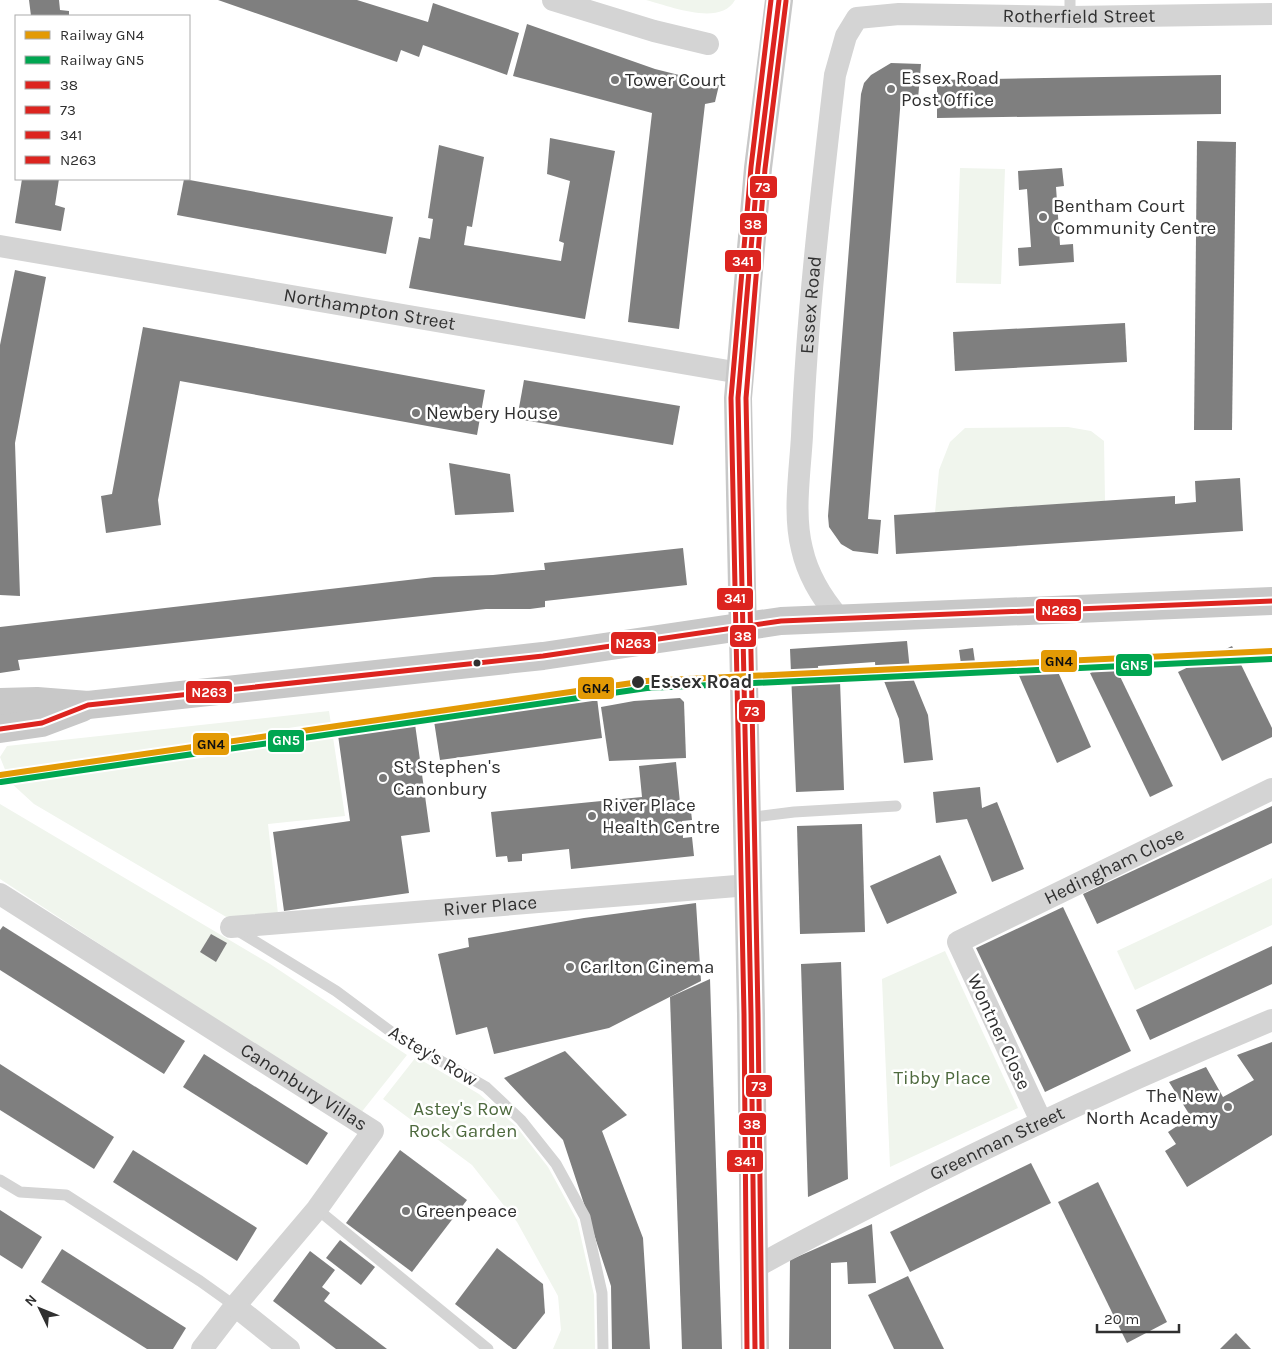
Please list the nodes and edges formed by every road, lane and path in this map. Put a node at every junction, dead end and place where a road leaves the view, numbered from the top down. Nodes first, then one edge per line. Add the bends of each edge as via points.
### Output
1 (553, 0) edge
2 (779, 0) edge
3 (1070, 9) edge
4 (1272, 14) edge
5 (856, 18) joint
6 (708, 44) dead end
7 (0, 246) edge
8 (740, 373) junction
9 (1272, 601) edge
10 (839, 618) junction
11 (742, 627) junction
12 (0, 702) edge
13 (88, 705) junction
14 (0, 730) edge
15 (1272, 789) edge
16 (896, 806) dead end
17 (746, 818) junction
18 (749, 885) junction
19 (0, 894) edge
20 (231, 927) joint
21 (958, 942) joint
22 (1272, 1020) edge
23 (1040, 1121) junction
24 (0, 1180) edge
25 (318, 1209) junction
26 (756, 1267) junction
27 (235, 1306) junction
28 (202, 1349) edge
29 (289, 1349) edge
30 (488, 1349) edge
31 (603, 1349) edge
32 (755, 1349) edge

1 - 6 street
2 - 8 main road via 758,168
3 - 4 street, Rotherfield Street
3 - 5 street, Rotherfield Street
5 - 10 street, Essex Road via 846,36 835,75 805,348 799,517 801,547 808,571 822,599
7 - 8 street, Northampton Street
8 - 11 main road
9 - 10 main road
10 - 11 main road
11 - 13 main road via 543,656
11 - 17 main road
12 - 13 main road
13 - 14 main road via 42,723
15 - 21 street, Hedingham Close
16 - 17 lane
17 - 18 main road
18 - 20 street, River Place
18 - 26 main road
19 - 25 street, Canonbury Villas via 373,1131
20 - 31 lane, Astey's Row via 336,991 394,1034 486,1088 521,1120 556,1164 585,1217 602,1293
21 - 23 street, Wontner Close
22 - 23 street, Greenman Street
23 - 26 street, Greenman Street
24 - 27 lane via 20,1192 66,1194
25 - 27 street, Canonbury Villas
25 - 30 lane
26 - 32 main road
27 - 28 street, Canonbury Villas
27 - 29 street

